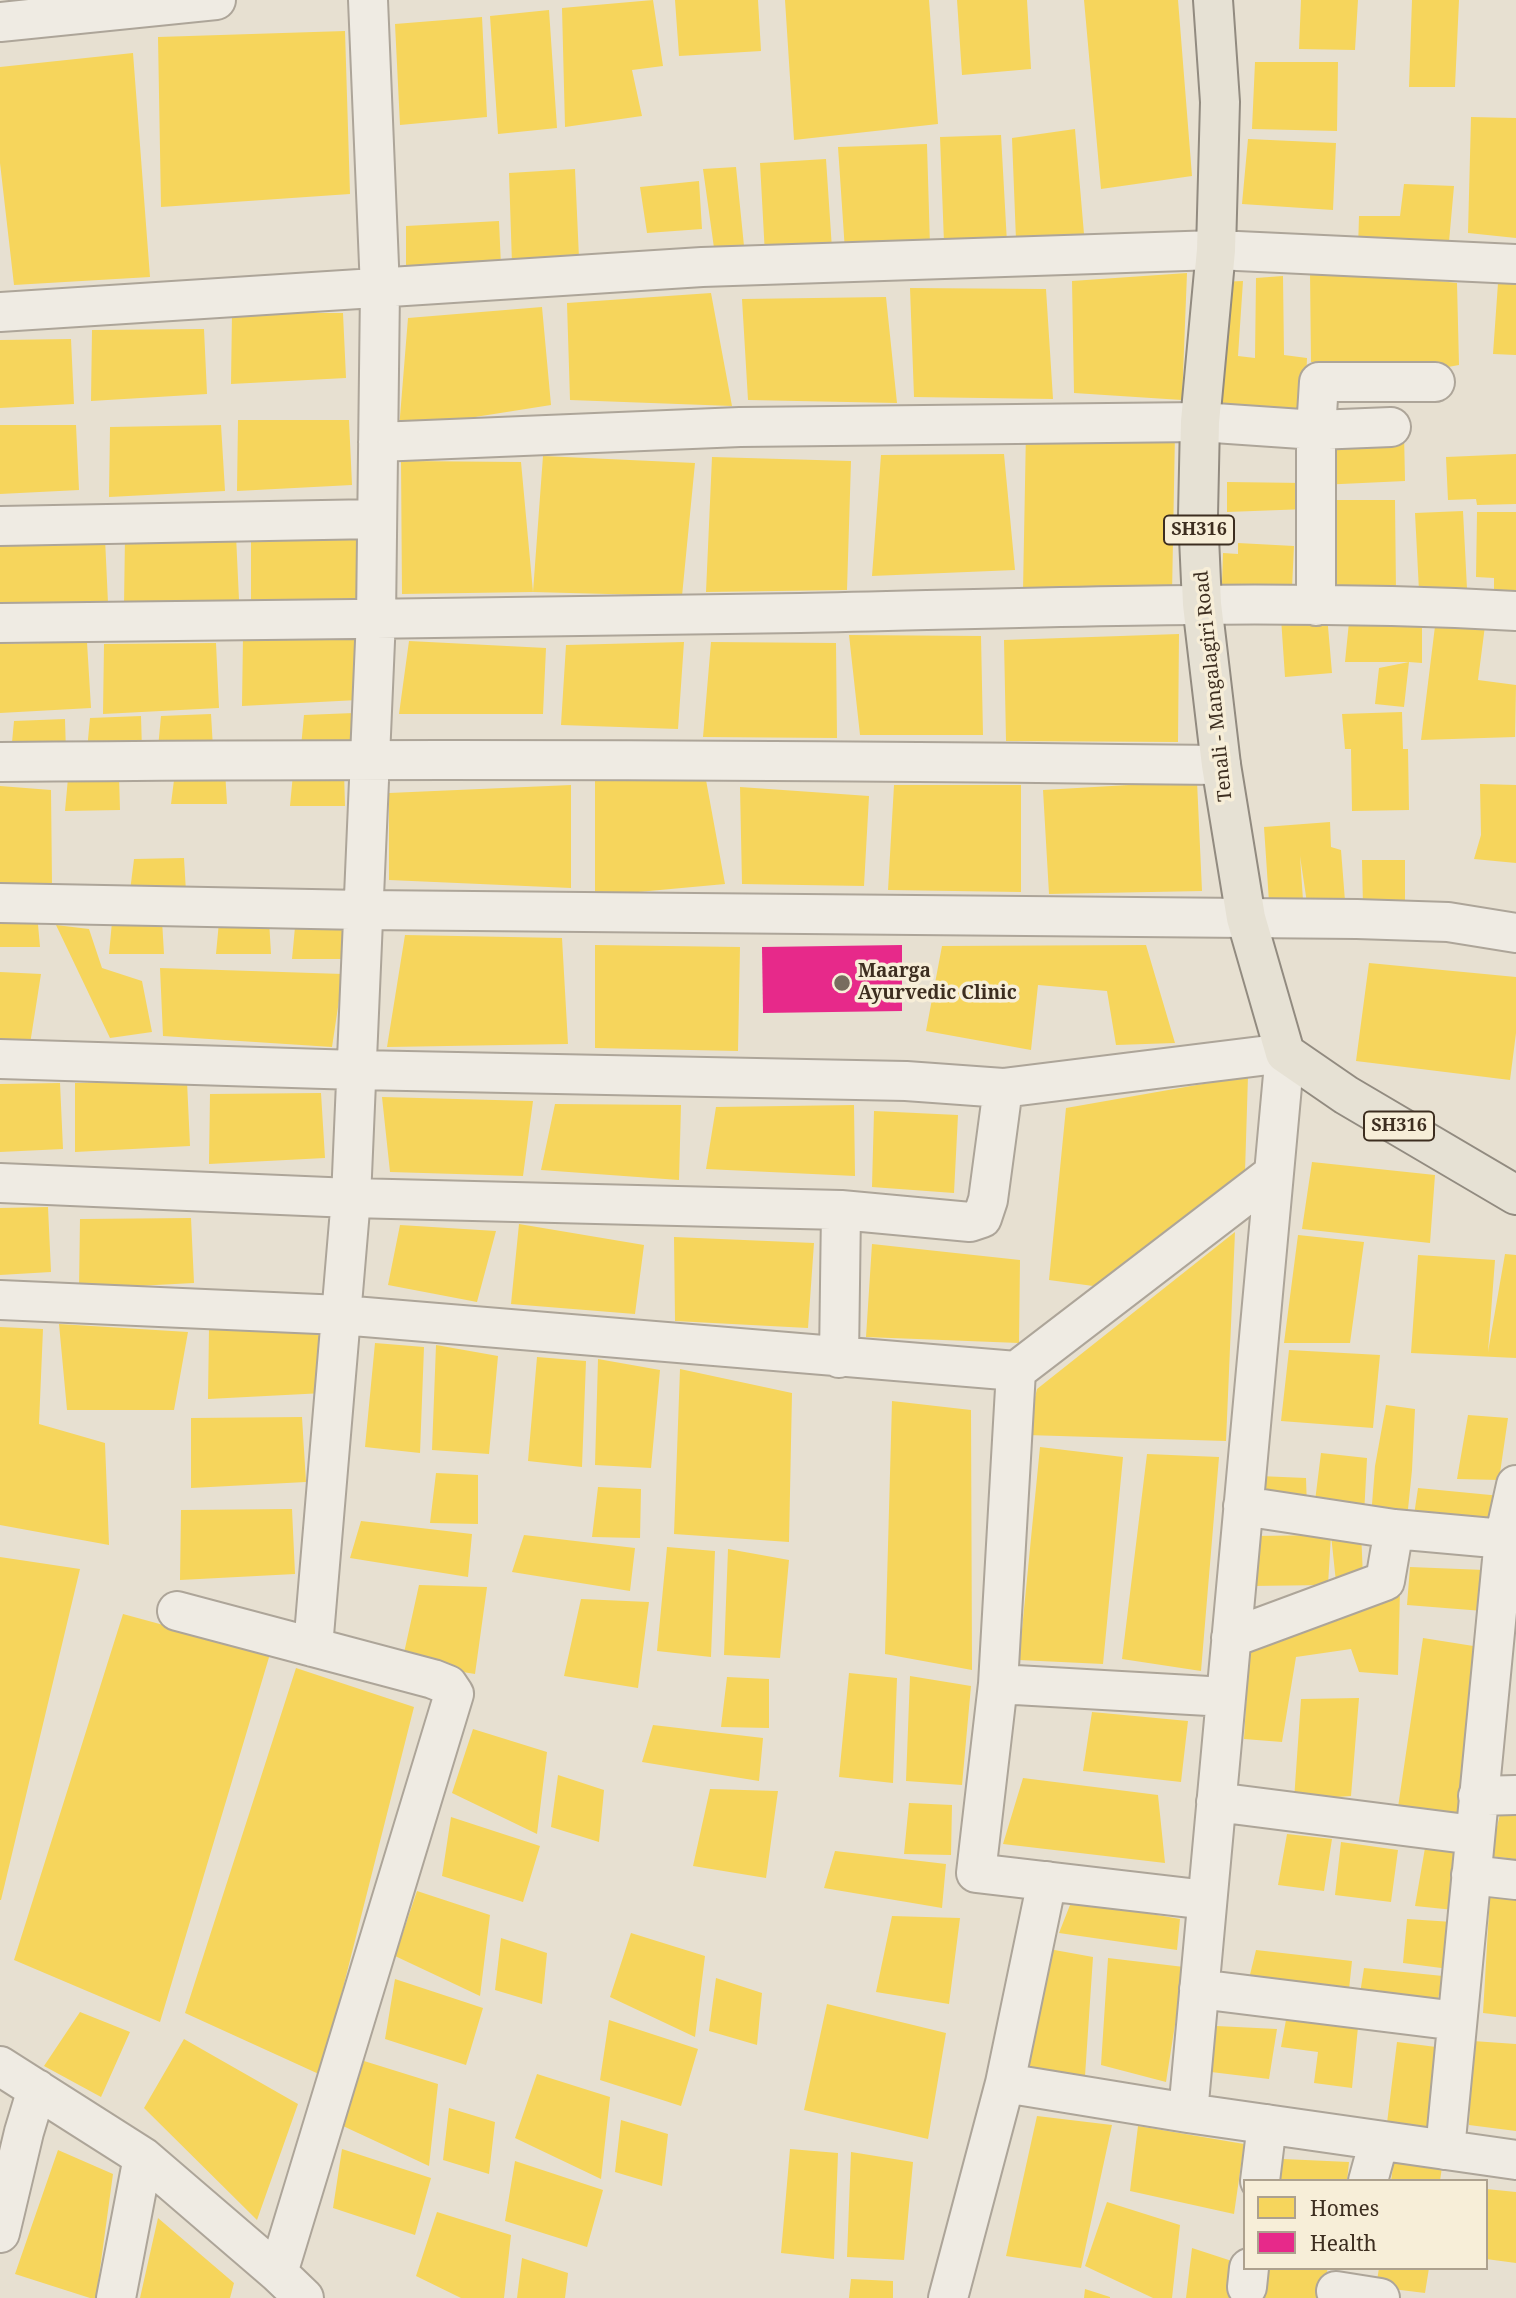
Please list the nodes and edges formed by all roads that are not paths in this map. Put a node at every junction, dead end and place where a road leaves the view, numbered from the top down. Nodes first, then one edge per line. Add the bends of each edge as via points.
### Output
1 (216, 0) edge
2 (368, 0) edge
3 (1213, 0) edge
4 (0, 22) edge
5 (1216, 250) junction
6 (1516, 264) edge
7 (380, 289) junction
8 (0, 312) edge
9 (1435, 382) dead end
10 (1200, 422) junction
11 (1391, 427) dead end
12 (1316, 430) junction
13 (378, 442) junction
14 (376, 519) junction
15 (0, 526) edge
16 (1202, 604) junction
17 (1316, 606) junction
18 (1516, 611) edge
19 (376, 618) junction
20 (0, 623) edge
21 (369, 759) junction
22 (0, 762) edge
23 (1221, 765) junction
24 (0, 903) edge
25 (363, 910) junction
26 (1246, 918) junction
27 (1516, 933) edge
28 (1285, 1053) junction
29 (0, 1059) edge
30 (357, 1070) junction
31 (1003, 1088) junction
32 (1273, 1174) junction
33 (0, 1183) edge
34 (1516, 1195) edge
35 (351, 1198) junction
36 (841, 1210) junction
37 (0, 1300) edge
38 (341, 1315) junction
39 (839, 1357) junction
40 (1016, 1371) junction
41 (1516, 1485) edge
42 (1243, 1506) junction
43 (1394, 1529) junction
44 (1510, 1539) edge
45 (177, 1611) dead end
46 (1231, 1638) junction
47 (313, 1647) junction
48 (998, 1684) junction
49 (1226, 1697) junction
50 (1516, 1795) edge
51 (1478, 1796) junction
52 (1216, 1802) junction
53 (1474, 1835) junction
54 (1471, 1875) junction
55 (1516, 1880) edge
56 (1047, 1881) junction
57 (1207, 1900) junction
58 (1199, 1989) junction
59 (1457, 2021) junction
60 (0, 2066) edge
61 (1006, 2083) junction
62 (37, 2090) junction
63 (1188, 2113) junction
64 (1267, 2124) junction
65 (1379, 2141) junction
66 (1445, 2150) junction
67 (143, 2157) junction
68 (1516, 2160) edge
69 (1260, 2179) edge
70 (1369, 2179) edge
71 (0, 2234) edge
72 (291, 2285) edge
73 (1338, 2286) edge
74 (117, 2298) edge
75 (948, 2298) edge
76 (1380, 2298) edge

1 - 4 street
2 - 7 street
3 - 5 main road, Tenali - Mangalagiri Road / SH316 via 1220,102
5 - 6 street
5 - 7 street via 702,267
5 - 10 main road, Tenali - Mangalagiri Road / SH316
7 - 8 street
7 - 13 street
9 - 12 street via 1319,382
10 - 12 street
10 - 13 street via 740,427
10 - 16 main road, Tenali - Mangalagiri Road / SH316
11 - 12 street
12 - 17 street
13 - 14 street
14 - 15 street
14 - 19 street
16 - 17 street
16 - 19 street
16 - 23 main road, Tenali - Mangalagiri Road / SH316
17 - 18 street
19 - 20 street
19 - 21 street
21 - 22 street
21 - 23 street
21 - 25 street
23 - 26 main road, Tenali - Mangalagiri Road / SH316
24 - 25 street
25 - 26 street
25 - 30 street
26 - 27 street via 1448,922
26 - 28 main road, Tenali - Mangalagiri Road / SH316
28 - 31 street
28 - 32 street
28 - 34 main road, SH316 via 1346,1095
29 - 30 street
30 - 31 street
30 - 35 street
31 - 36 street via 982,1218 970,1222
32 - 40 street
32 - 42 street
33 - 35 street
35 - 36 street
35 - 38 street
36 - 39 street
37 - 38 street
38 - 39 street
38 - 47 street
39 - 40 street
40 - 48 street
41 - 44 street
42 - 43 street
42 - 46 street
43 - 44 street
43 - 46 street via 1385,1581
44 - 51 street
45 - 47 street
46 - 49 street
47 - 72 street via 433,1679 448,1685 454,1694
48 - 49 street
48 - 56 street via 976,1873
49 - 52 street
50 - 51 street
51 - 53 street
52 - 53 street
52 - 57 street
53 - 54 street
54 - 55 street
54 - 59 street
56 - 57 street
56 - 61 street
57 - 58 street
58 - 59 street
58 - 63 street
59 - 66 street
60 - 62 street
61 - 63 street
61 - 75 street
62 - 67 street
62 - 71 street
63 - 64 street
64 - 65 street
64 - 69 street
65 - 66 street
65 - 70 street
66 - 68 street
67 - 72 street
67 - 74 street
73 - 76 street

